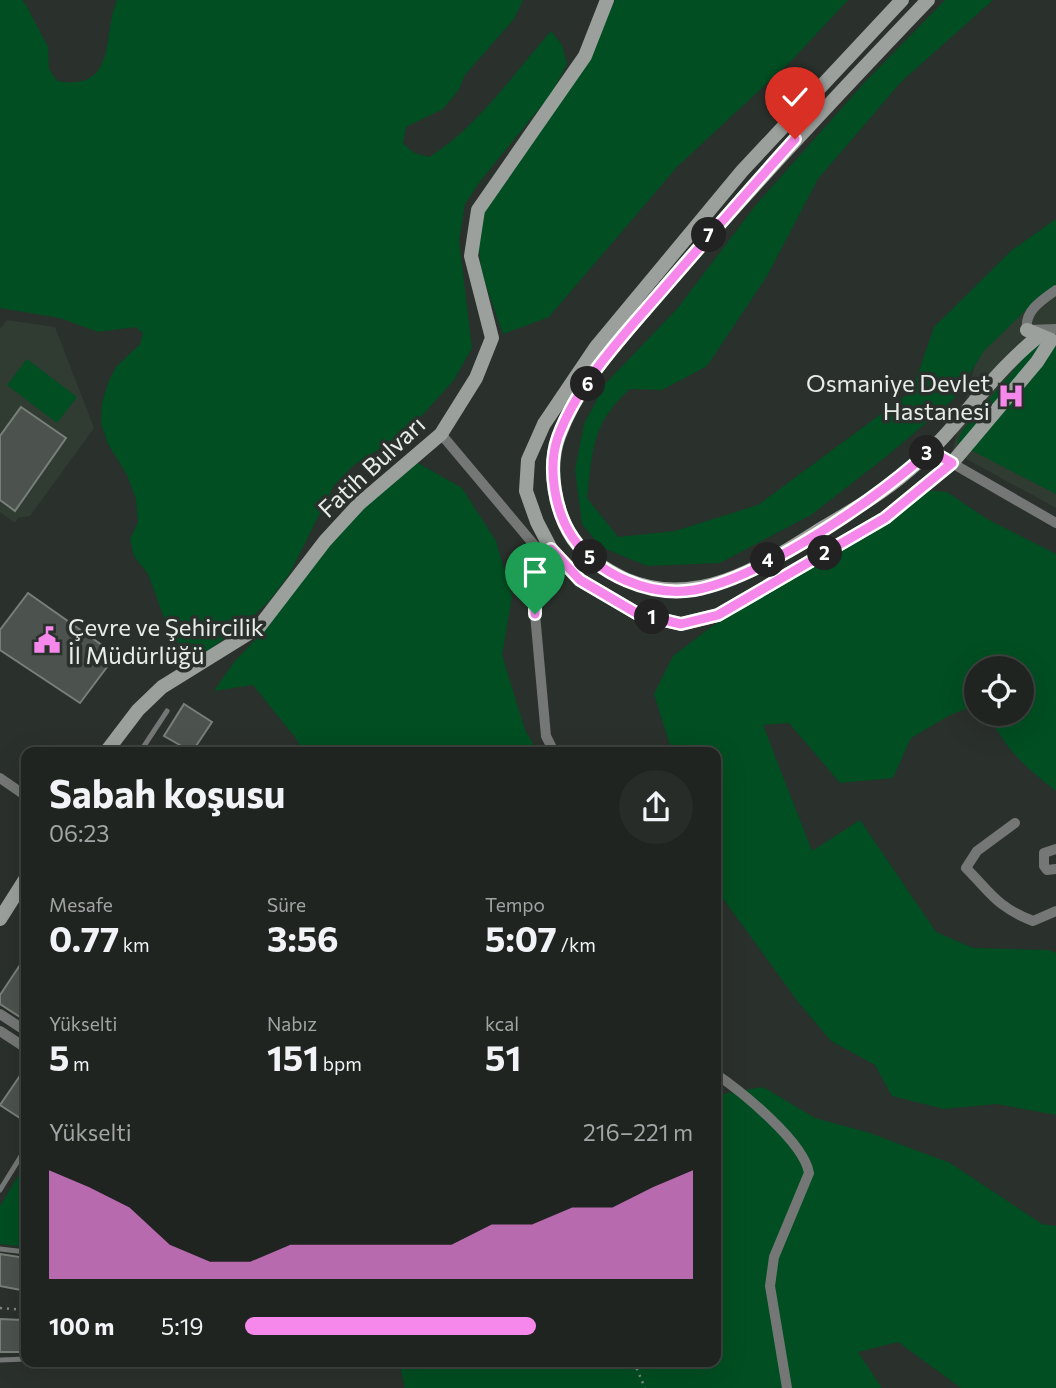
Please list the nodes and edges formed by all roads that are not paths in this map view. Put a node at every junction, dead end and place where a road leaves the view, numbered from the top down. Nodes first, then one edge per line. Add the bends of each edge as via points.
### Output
1 (607, 0) edge
2 (902, 0) edge
3 (928, 0) edge
4 (1056, 290) edge
5 (1027, 330) junction
6 (1056, 330) edge
7 (441, 434) junction
8 (933, 447) junction
9 (952, 463) junction
10 (1056, 523) edge
11 (548, 554) junction
12 (167, 711) dead end
13 (110, 747) edge
14 (142, 747) edge
15 (552, 747) edge
16 (0, 778) edge
17 (21, 793) edge
18 (1015, 823) dead end
19 (1056, 849) edge
20 (1056, 869) edge
21 (21, 886) edge
22 (1056, 911) edge
23 (0, 919) edge
24 (0, 1014) edge
25 (21, 1028) edge
26 (0, 1031) edge
27 (21, 1045) edge
28 (721, 1078) edge
29 (21, 1156) edge
30 (0, 1189) edge
31 (0, 1249) edge
32 (21, 1251) edge
33 (21, 1359) edge
34 (0, 1360) edge
35 (788, 1388) edge

1 - 7 street, Fatih Bulvarı via 585,56 478,210 471,256 492,338 476,378
2 - 11 street via 741,171 596,347 544,424 528,460 526,491
3 - 8 street via 753,185 606,357 557,439 555,495 562,522 581,550 607,571 644,587 692,590 731,581 792,548 909,471
4 - 5 street via 1035,306 1026,321
5 - 6 street
5 - 8 street via 1040,336 990,382
5 - 9 street via 1051,341
7 - 11 street
7 - 13 street, Fatih Bulvarı via 359,504 259,626 162,687
8 - 9 street via 931,451
9 - 10 street
9 - 11 street via 885,518 718,615 681,624 638,614 580,580
11 - 15 street via 535,580 535,614 546,736
12 - 14 lane
16 - 17 street
18 - 22 street via 977,850 966,868 987,894 1017,915 1033,921
19 - 20 street via 1044,853 1044,866
21 - 23 street
24 - 25 street
26 - 27 street
28 - 35 street via 807,1160 809,1173 774,1257 770,1286
29 - 30 lane
31 - 32 lane
33 - 34 lane

